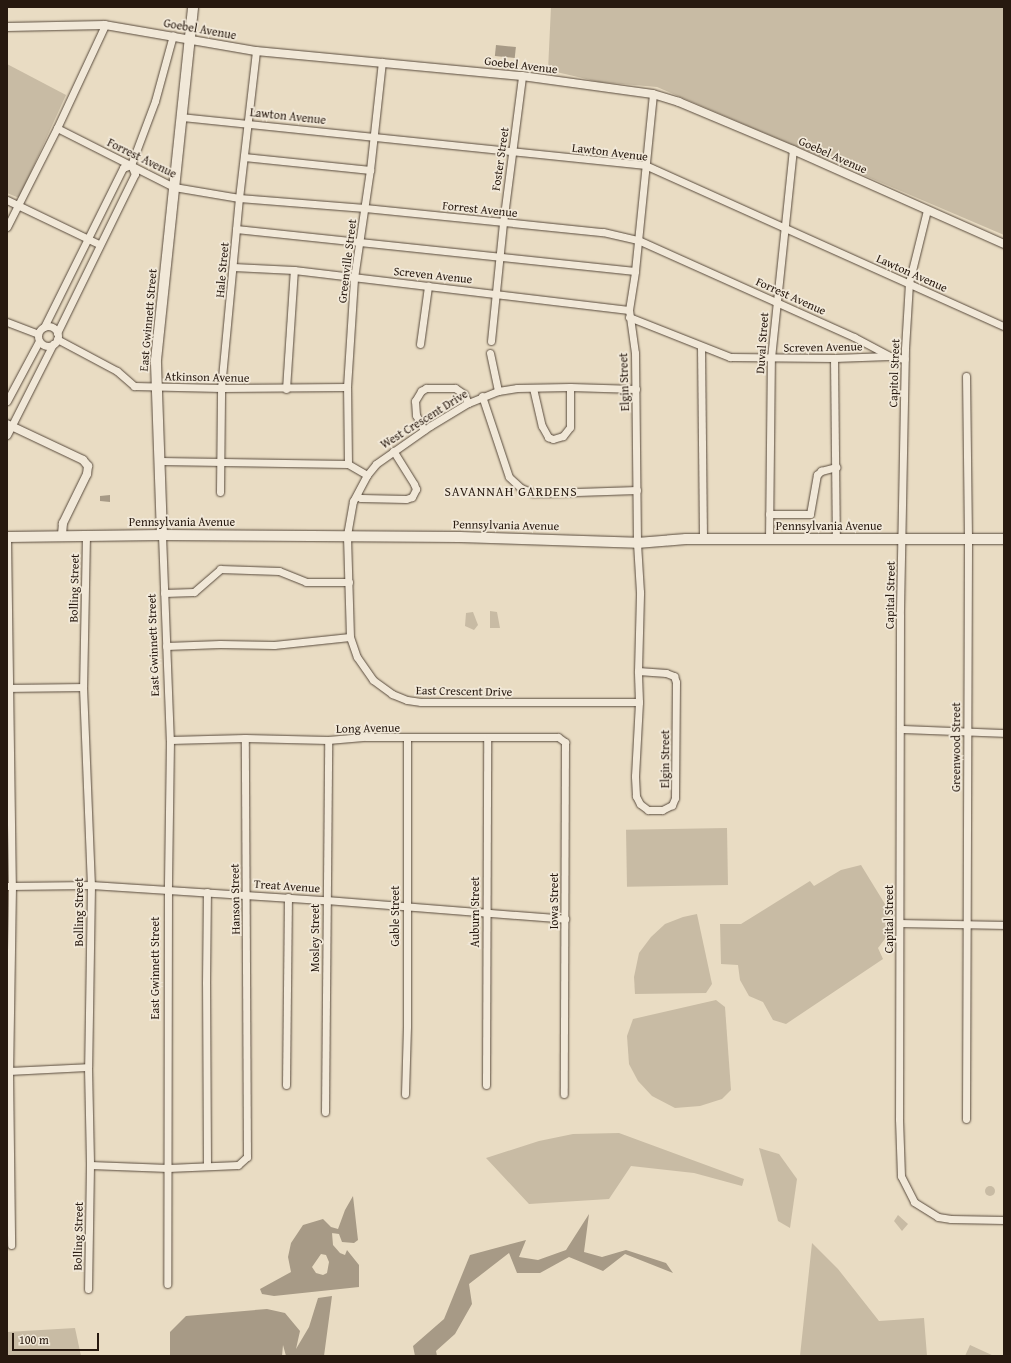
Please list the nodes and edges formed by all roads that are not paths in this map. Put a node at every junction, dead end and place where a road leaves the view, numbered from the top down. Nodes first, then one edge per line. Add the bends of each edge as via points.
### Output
1 (193, 7) edge
2 (105, 25) junction
3 (7, 27) edge
4 (173, 35) junction
5 (190, 39) junction
6 (256, 51) junction
7 (382, 62) junction
8 (522, 76) junction
9 (653, 94) junction
10 (181, 117) junction
11 (248, 123) junction
12 (57, 128) junction
13 (374, 136) junction
14 (793, 150) junction
15 (513, 152) junction
16 (244, 157) junction
17 (131, 165) junction
18 (645, 165) junction
19 (370, 170) junction
20 (174, 187) junction
21 (239, 198) junction
22 (7, 200) edge
23 (18, 205) junction
24 (365, 208) junction
25 (926, 210) junction
26 (503, 223) junction
27 (7, 227) edge
28 (785, 228) junction
29 (236, 229) junction
30 (88, 239) junction
31 (638, 240) junction
32 (360, 242) junction
33 (99, 244) junction
34 (1004, 244) edge
35 (499, 257) junction
36 (233, 267) junction
37 (294, 270) junction
38 (635, 271) junction
39 (354, 278) junction
40 (909, 283) junction
41 (428, 286) junction
42 (495, 293) junction
43 (776, 302) junction
44 (629, 314) junction
45 (7, 322) edge
46 (44, 326) junction
47 (1004, 326) edge
48 (38, 337) junction
49 (56, 339) junction
50 (491, 341) dead end
51 (420, 344) dead end
52 (701, 346) junction
53 (490, 353) dead end
54 (889, 356) junction
55 (771, 358) junction
56 (834, 358) junction
57 (905, 359) junction
58 (966, 376) dead end
59 (347, 387) junction
60 (570, 387) junction
61 (156, 388) junction
62 (221, 388) junction
63 (533, 388) junction
64 (286, 389) junction
65 (636, 389) junction
66 (498, 391) junction
67 (482, 396) junction
68 (7, 401) edge
69 (468, 403) junction
70 (9, 425) edge
71 (424, 430) junction
72 (7, 435) edge
73 (393, 451) junction
74 (160, 461) junction
75 (220, 461) junction
76 (348, 464) junction
77 (836, 467) junction
78 (367, 475) junction
79 (637, 490) junction
80 (220, 492) dead end
81 (356, 496) junction
82 (770, 514) junction
83 (162, 534) junction
84 (62, 535) junction
85 (86, 535) junction
86 (347, 536) junction
87 (7, 537) edge
88 (968, 538) junction
89 (703, 539) junction
90 (836, 539) junction
91 (901, 539) junction
92 (769, 540) junction
93 (1004, 540) edge
94 (637, 543) junction
95 (349, 582) junction
96 (164, 593) junction
97 (350, 637) junction
98 (166, 646) junction
99 (638, 671) junction
100 (83, 687) junction
101 (8, 688) edge
102 (639, 702) junction
103 (900, 729) junction
104 (967, 732) junction
105 (1004, 733) edge
106 (245, 738) junction
107 (407, 738) junction
108 (487, 738) junction
109 (170, 740) junction
110 (328, 740) junction
111 (565, 742) joint
112 (91, 885) junction
113 (9, 886) edge
114 (168, 890) junction
115 (207, 892) junction
116 (246, 895) junction
117 (288, 898) junction
118 (326, 900) junction
119 (406, 907) junction
120 (486, 913) junction
121 (565, 919) junction
122 (900, 923) junction
123 (966, 925) junction
124 (1004, 925) edge
125 (88, 1067) junction
126 (8, 1071) edge
127 (286, 1085) dead end
128 (486, 1085) dead end
129 (405, 1094) dead end
130 (564, 1094) dead end
131 (326, 1112) dead end
132 (966, 1119) dead end
133 (90, 1165) junction
134 (207, 1166) junction
135 (168, 1168) junction
136 (1004, 1220) edge
137 (11, 1245) dead end
138 (167, 1284) dead end
139 (88, 1289) dead end

1 - 5 main road, East Gwinnett Street
2 - 3 street, Goebel Avenue
2 - 4 street, Goebel Avenue
2 - 12 street
4 - 5 street, Goebel Avenue
4 - 17 street via 155,101
5 - 6 street, Goebel Avenue
5 - 10 main road, East Gwinnett Street
6 - 7 street, Goebel Avenue
6 - 11 street, Hale Street
7 - 8 street, Goebel Avenue
7 - 13 street, Greenville Street
8 - 9 street, Goebel Avenue
8 - 15 street, Foster Street
9 - 14 street, Goebel Avenue via 679,102
9 - 18 street, Elgin Street
10 - 11 street, Lawton Avenue
10 - 20 main road, East Gwinnett Street
11 - 13 street, Lawton Avenue
11 - 16 street, Hale Street
12 - 17 street, Forrest Avenue
12 - 23 street
13 - 15 street, Lawton Avenue
13 - 19 street, Greenville Street
14 - 25 street, Goebel Avenue
14 - 28 street, Duval Street
15 - 18 street, Lawton Avenue
15 - 26 street, Foster Street
16 - 19 street
16 - 21 street, Hale Street
17 - 20 street, Forrest Avenue
17 - 30 street via 123,168
17 - 33 street via 135,174
18 - 28 street, Lawton Avenue
18 - 31 street, Elgin Street
19 - 24 street, Greenville Street
20 - 21 street, Forrest Avenue
20 - 61 main road, East Gwinnett Street via 156,360
21 - 24 street, Forrest Avenue
21 - 29 street, Hale Street
22 - 23 street
23 - 27 street
23 - 30 street
24 - 26 street, Forrest Avenue
24 - 32 street, Greenville Street
25 - 34 street, Goebel Avenue
25 - 40 street, Capitol Street
26 - 31 street, Forrest Avenue via 603,232
26 - 35 street, Foster Street
28 - 40 street, Lawton Avenue
28 - 43 street, Duval Street
29 - 32 street
29 - 36 street, Hale Street
30 - 33 street
30 - 46 street
31 - 38 street, Elgin Street
31 - 43 street, Forrest Avenue
32 - 35 street
32 - 39 street, Greenville Street
33 - 49 street
35 - 38 street
35 - 42 street, Foster Street
36 - 37 street, Screven Avenue
36 - 62 street, Hale Street
37 - 39 street, Screven Avenue
37 - 64 street
38 - 44 street, Elgin Street
39 - 41 street, Screven Avenue
39 - 59 street, Greenville Street
40 - 47 street, Lawton Avenue
40 - 57 street, Capitol Street
41 - 42 street, Screven Avenue
41 - 51 street
42 - 44 street, Screven Avenue
42 - 50 street, Foster Street
43 - 54 street, Forrest Avenue via 854,336
43 - 55 street, Duval Street
44 - 52 street, Screven Avenue
44 - 65 street, Elgin Street via 635,353
45 - 48 street, Atkinson Avenue
46 - 48 street
46 - 49 street, Atkinson Avenue via 53,328
48 - 49 street, Atkinson Avenue via 47,346
48 - 68 street
49 - 61 street, Atkinson Avenue via 117,371 134,386
49 - 70 street
52 - 55 street, Screven Avenue via 730,357
52 - 89 street
53 - 66 street
54 - 56 street, Screven Avenue
54 - 57 street, Screven Avenue
55 - 56 street, Screven Avenue
55 - 82 street, Duval Street
56 - 77 street
57 - 91 street, Capitol Street
58 - 88 street, Greenwood Street
59 - 64 street, Atkinson Avenue
59 - 76 street, Greenville Street
60 - 63 street, West Crescent Drive
60 - 63 street via 570,427 563,436 553,439 548,437 542,426
60 - 65 street, West Crescent Drive
61 - 62 street, Atkinson Avenue
61 - 74 main road, East Gwinnett Street
62 - 64 street, Atkinson Avenue
62 - 75 street, Hale Street
63 - 66 street, West Crescent Drive
65 - 79 street, Elgin Street
66 - 67 street, West Crescent Drive
67 - 69 street, West Crescent Drive
67 - 79 street via 509,478 521,488 533,493
69 - 71 street, West Crescent Drive
69 - 71 street via 464,394 455,388 426,388 421,391 415,401 416,415
70 - 72 street
70 - 84 street via 83,460 88,466 87,474 63,523
71 - 73 street, West Crescent Drive
73 - 78 street, West Crescent Drive
73 - 81 street via 414,484 416,489 412,497 406,499
74 - 75 street
74 - 83 main road, East Gwinnett Street
75 - 76 street
75 - 80 street, Hale Street
76 - 78 street
77 - 82 street via 821,471 817,475 810,514
77 - 90 street
78 - 81 street, West Crescent Drive
79 - 94 street, Elgin Street
81 - 86 street, West Crescent Drive
82 - 92 street, Duval Street
83 - 85 main road, Pennsylvania Avenue
83 - 86 main road, Pennsylvania Avenue
83 - 96 street, East Gwinnett Street
84 - 85 main road, Pennsylvania Avenue
84 - 87 main road, Pennsylvania Avenue
85 - 100 street, Bolling Street
86 - 94 main road, Pennsylvania Avenue via 548,538
86 - 95 street, East Crescent Drive
87 - 101 street
88 - 91 main road, Pennsylvania Avenue
88 - 93 main road, Pennsylvania Avenue
88 - 104 street, Greenwood Street
89 - 92 main road, Pennsylvania Avenue
89 - 94 main road, Pennsylvania Avenue
90 - 91 main road, Pennsylvania Avenue
90 - 92 main road, Pennsylvania Avenue
91 - 103 street, Capital Street
94 - 99 street, Elgin Street via 640,592
95 - 96 street via 306,582 288,573 270,570 220,569 194,592
95 - 97 street, East Crescent Drive
96 - 98 street, East Gwinnett Street
97 - 98 street via 274,645
97 - 102 street, East Crescent Drive via 357,657 374,680 392,694 407,700 514,703
98 - 109 street, East Gwinnett Street
99 - 102 street, Elgin Street
99 - 102 street, Elgin Street via 666,673 674,676 676,682 675,798 672,805 662,810 648,810 640,804 636,796
100 - 101 street
100 - 112 street, Bolling Street
101 - 113 street
103 - 104 street
103 - 122 street, Capital Street
104 - 105 street
104 - 123 street, Greenwood Street
106 - 109 street, Long Avenue
106 - 110 street, Long Avenue
106 - 116 street, Hanson Street
107 - 108 street, Long Avenue
107 - 110 street, Long Avenue via 366,737
107 - 119 street, Gable Street
108 - 111 street, Long Avenue via 558,738
108 - 120 street, Auburn Street
109 - 114 street, East Gwinnett Street
110 - 118 street, Mosley Street
111 - 121 street, Iowa Street
112 - 113 street, Treat Avenue
112 - 114 street, Treat Avenue
112 - 125 street, Bolling Street
113 - 126 street
114 - 115 street, Treat Avenue
114 - 135 street, East Gwinnett Street
115 - 116 street, Treat Avenue
115 - 134 street
116 - 117 street, Treat Avenue
116 - 134 street, Hanson Street via 247,1157 238,1165
117 - 118 street, Treat Avenue
117 - 127 street
118 - 119 street, Treat Avenue
118 - 131 street, Mosley Street
119 - 120 street, Treat Avenue
119 - 129 street, Gable Street
120 - 121 street, Treat Avenue
120 - 128 street, Auburn Street
121 - 130 street, Iowa Street
122 - 123 street
122 - 136 street, Capital Street via 901,1176 914,1202 938,1216 951,1219
123 - 124 street
123 - 132 street, Greenwood Street
125 - 126 street
125 - 133 street, Bolling Street
126 - 137 street
133 - 135 street, Hanson Street
133 - 139 street, Bolling Street
134 - 135 street, Hanson Street
135 - 138 street, East Gwinnett Street

